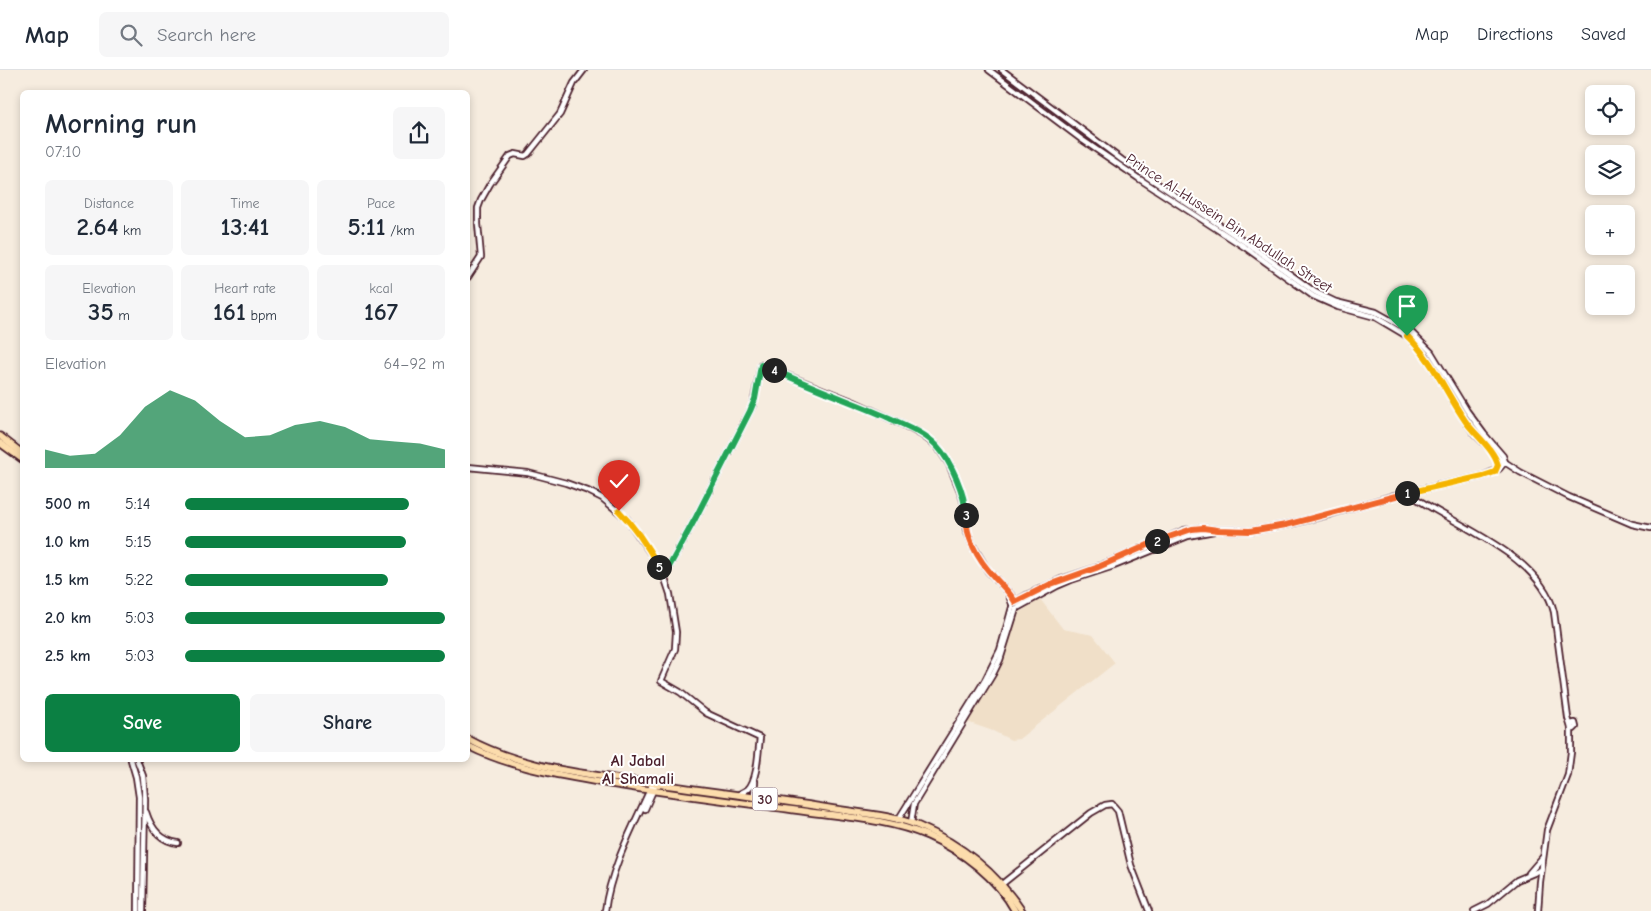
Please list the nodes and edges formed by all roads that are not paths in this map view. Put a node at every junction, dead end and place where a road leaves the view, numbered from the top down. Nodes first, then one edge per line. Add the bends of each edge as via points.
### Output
1 (584, 70) edge
2 (989, 70) edge
3 (1002, 70) edge
4 (1141, 173) junction
5 (1138, 178) junction
6 (470, 274) edge
7 (1336, 304) junction
8 (1396, 326) junction
9 (0, 436) edge
10 (0, 443) edge
11 (1489, 449) junction
12 (20, 451) edge
13 (20, 458) edge
14 (1505, 462) junction
15 (470, 467) edge
16 (1515, 468) junction
17 (1495, 472) junction
18 (1408, 493) junction
19 (1651, 528) edge
20 (664, 576) junction
21 (1015, 605) junction
22 (470, 740) edge
23 (470, 747) edge
24 (132, 762) edge
25 (139, 762) edge
26 (134, 768) junction
27 (754, 777) junction
28 (655, 784) junction
29 (651, 791) junction
30 (738, 795) junction
31 (754, 797) junction
32 (145, 807) junction
33 (898, 820) junction
34 (914, 826) junction
35 (178, 843) dead end
36 (142, 854) junction
37 (1544, 854) junction
38 (1542, 870) junction
39 (1526, 876) junction
40 (1540, 882) junction
41 (1002, 884) junction
42 (138, 911) edge
43 (143, 911) edge
44 (605, 911) edge
45 (1015, 911) edge
46 (1022, 911) edge
47 (1149, 911) edge
48 (1474, 911) edge
49 (1538, 911) edge

1 - 6 street via 574,83 560,114 525,156 510,156 484,194 478,208 481,257
2 - 5 street, Prince Al-Hussein Bin Abdullah Street
3 - 4 street, Prince Al-Hussein Bin Abdullah Street
4 - 5 street
4 - 7 street, Prince Al-Hussein Bin Abdullah Street
5 - 7 street, Prince Al-Hussein Bin Abdullah Street via 1313,296
7 - 8 street, Prince Al-Hussein Bin Abdullah Street via 1376,312
8 - 11 street, Prince Al-Hussein Bin Abdullah Street via 1419,347 1466,422
8 - 14 street, Prince Al-Hussein Bin Abdullah Street via 1417,337 1431,352 1467,411
9 - 12 main road
10 - 13 main road
11 - 14 street, Prince Al-Hussein Bin Abdullah Street
11 - 17 street via 1498,462
14 - 16 street, Prince Al-Hussein Bin Abdullah Street
14 - 17 street
15 - 20 street via 531,474 566,483 602,498 627,519
16 - 17 street
16 - 19 street, Prince Al-Hussein Bin Abdullah Street via 1584,504 1632,524
17 - 18 street
18 - 21 street via 1286,525 1250,531 1218,530 1188,536
18 - 37 street via 1513,556 1529,569 1550,598 1573,726 1568,775 1547,830
20 - 21 street via 750,411 761,365 865,407 934,443 949,464 961,493 972,544
20 - 27 street via 670,594 676,644 661,681 706,713 760,738
21 - 33 street via 1000,650 985,680
21 - 34 street via 998,666 914,804
22 - 28 main road, 30 via 546,767
23 - 29 main road, 30 via 531,770
24 - 26 street
25 - 26 street
25 - 32 street via 144,780
26 - 36 street
27 - 30 street via 749,788
27 - 31 street
28 - 29 street
28 - 30 main road, 30
29 - 34 main road, 30
29 - 44 street via 630,833 610,886
30 - 31 main road, 30
31 - 33 main road, 30
32 - 35 street via 149,823 158,834
32 - 36 street
33 - 34 main road, 30
34 - 41 main road, 30 via 944,838 976,860
34 - 45 main road, 30 via 973,863 994,883
36 - 42 street
36 - 43 street
37 - 38 street
37 - 39 street
38 - 39 street
38 - 40 street
39 - 40 street
39 - 48 street
40 - 49 street
41 - 46 main road, 30
41 - 47 street via 1091,813 1112,804 1118,811 1131,865

